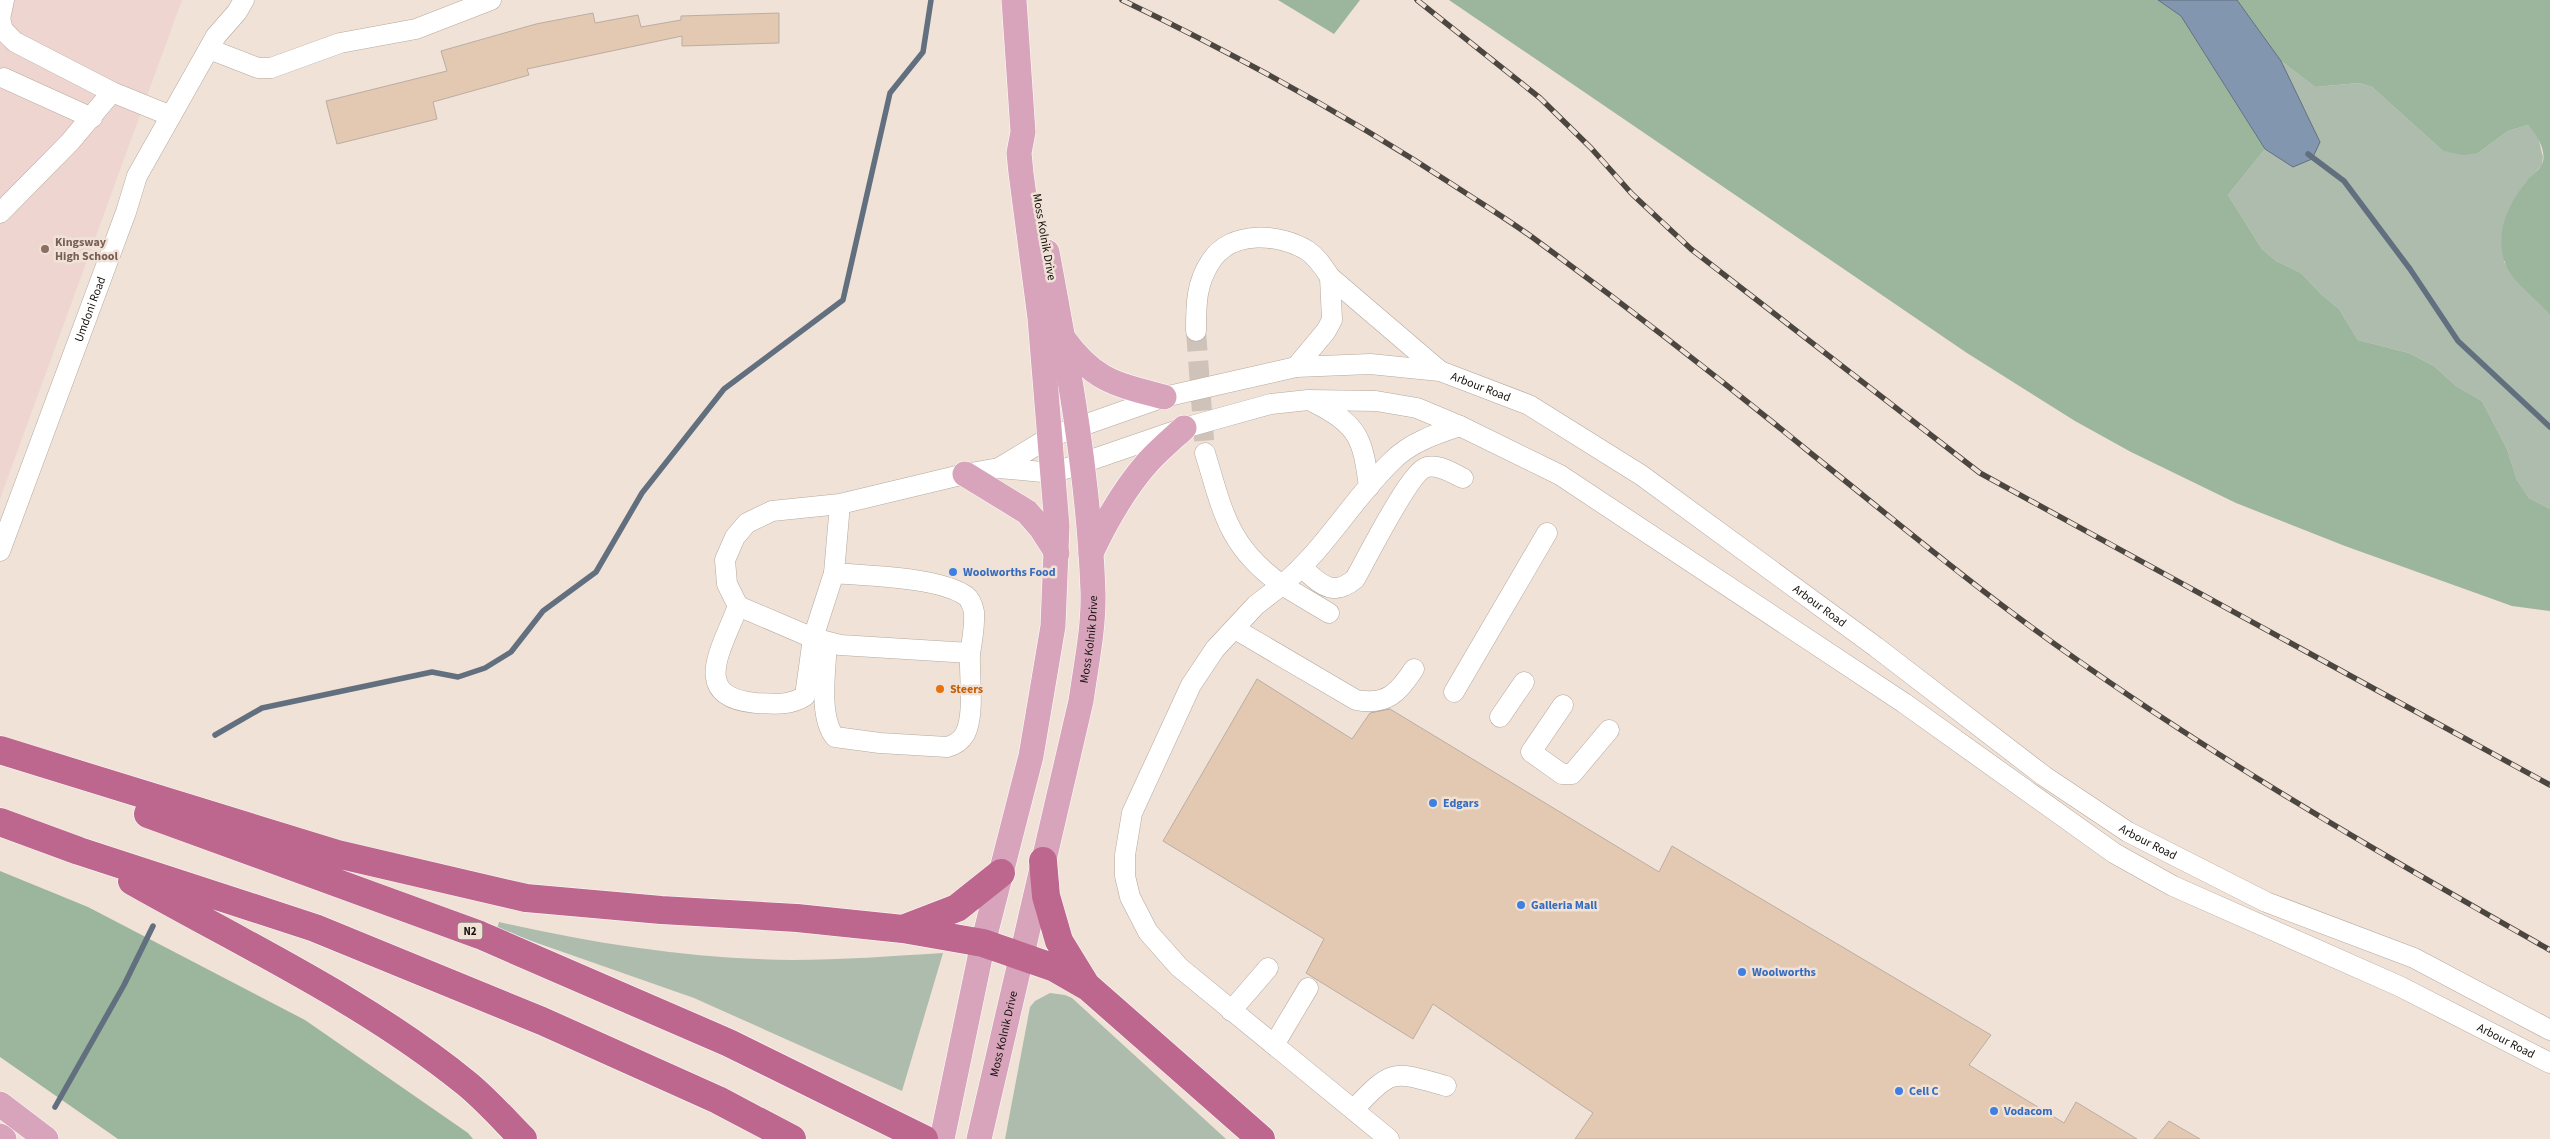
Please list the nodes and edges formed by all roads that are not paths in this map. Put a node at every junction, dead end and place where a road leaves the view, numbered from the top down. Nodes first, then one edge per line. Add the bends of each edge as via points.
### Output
1 (4, 0) edge
2 (244, 0) edge
3 (491, 0) edge
4 (1014, 0) edge
5 (0, 19) edge
6 (209, 49) junction
7 (4, 78) dead end
8 (112, 92) junction
9 (171, 116) junction
10 (92, 118) junction
11 (1023, 132) junction
12 (3, 205) edge
13 (1330, 277) junction
14 (1196, 331) tunnel mouth
15 (1063, 338) junction
16 (1296, 367) junction
17 (1440, 371) junction
18 (1164, 397) junction
19 (1308, 400) junction
20 (1460, 426) junction
21 (1076, 428) junction
22 (1184, 428) junction
23 (1050, 437) junction
24 (1205, 452) tunnel mouth
25 (1081, 464) junction
26 (999, 468) junction
27 (1053, 473) junction
28 (965, 474) junction
29 (1463, 478) dead end
30 (1369, 488) junction
31 (840, 504) junction
32 (1547, 533) dead end
33 (0, 550) edge
34 (1057, 553) junction
35 (1090, 556) junction
36 (1302, 568) junction
37 (834, 573) junction
38 (1282, 585) junction
39 (738, 606) junction
40 (1329, 613) dead end
41 (1235, 629) junction
42 (820, 640) junction
43 (970, 653) junction
44 (1414, 669) dead end
45 (1524, 682) dead end
46 (1454, 692) dead end
47 (1563, 705) dead end
48 (1500, 717) dead end
49 (1609, 730) dead end
50 (0, 750) edge
51 (0, 762) edge
52 (2044, 776) junction
53 (2029, 794) junction
54 (0, 822) edge
55 (79, 852) junction
56 (1043, 861) junction
57 (1001, 873) junction
58 (904, 929) junction
59 (983, 943) junction
60 (1020, 955) junction
61 (1268, 968) dead end
62 (1088, 987) junction
63 (1308, 988) dead end
64 (1231, 1011) junction
65 (2550, 1030) edge
66 (1274, 1045) junction
67 (2550, 1063) edge
68 (1446, 1086) dead end
69 (0, 1104) edge
70 (1354, 1109) junction
71 (0, 1136) edge
72 (4, 1139) edge
73 (46, 1139) edge
74 (523, 1139) edge
75 (792, 1139) edge
76 (924, 1139) edge
77 (942, 1139) edge
78 (979, 1139) edge
79 (1261, 1139) edge
80 (1389, 1139) edge

1 - 5 street
2 - 6 street, Umdoni Road
3 - 6 street via 416,29 340,43 271,68 258,68
4 - 11 main road, Moss Kolnik Drive
5 - 8 street via 3,30 15,42
6 - 9 street, Umdoni Road
7 - 10 street
8 - 9 street
8 - 10 street
9 - 33 street, Umdoni Road via 137,176
10 - 12 street
11 - 15 main road, Moss Kolnik Drive via 1031,151
11 - 23 main road, Moss Kolnik Drive via 1019,152 1040,318
13 - 14 street via 1307,250 1278,239 1243,239 1211,260 1196,296
13 - 16 street via 1332,320
13 - 17 street
15 - 18 main road via 1078,359 1100,376
15 - 21 main road, Moss Kolnik Drive
16 - 17 street, Arbour Road via 1370,364
16 - 18 street, Arbour Road
17 - 52 street, Arbour Road via 1529,404 1641,475 1876,647
18 - 21 street, Arbour Road
19 - 20 street, Arbour Road via 1376,400 1417,408
19 - 22 street, Arbour Road via 1271,404
19 - 30 street via 1339,414 1360,440
20 - 30 street via 1429,436 1412,446 1392,460
20 - 53 street, Arbour Road via 1560,475 1904,704
21 - 23 street, Arbour Road
21 - 25 main road, Moss Kolnik Drive
22 - 25 street, Arbour Road
22 - 35 main road via 1149,460 1128,487
23 - 26 street, Arbour Road
23 - 27 main road, Moss Kolnik Drive
24 - 38 street via 1226,520 1237,542
25 - 27 street, Arbour Road
25 - 35 main road, Moss Kolnik Drive
26 - 27 street
26 - 28 street
27 - 34 main road, Moss Kolnik Drive
28 - 31 street
28 - 34 main road via 1027,512
29 - 36 street via 1442,468 1428,466 1422,469 1409,482 1355,579 1348,585 1326,588
30 - 36 street
31 - 37 street
31 - 39 street via 772,511 747,523 735,537 725,560 727,584
32 - 46 street
34 - 57 main road, Moss Kolnik Drive via 1053,626 1043,686 1030,756
35 - 56 main road, Moss Kolnik Drive via 1093,593 1081,701
36 - 38 street
37 - 42 street
37 - 43 street via 927,583 953,589 968,597 974,609 975,629
38 - 40 street
38 - 41 street via 1256,605
39 - 42 street
39 - 42 street via 714,669 716,683 725,696 753,702 793,704 804,696
41 - 44 street via 1356,700 1372,702 1391,697
41 - 64 street via 1215,649 1191,685 1132,814 1125,855 1130,897 1148,932 1179,967
42 - 43 street via 840,645
42 - 43 street via 828,729 835,737 845,740 954,745 965,733 969,719
45 - 48 street
47 - 49 street via 1531,752 1562,774 1572,774
50 - 58 highway via 337,854 526,898
51 - 76 highway, N2 via 480,935 729,1043
52 - 53 street
52 - 65 street, Arbour Road via 2128,832 2257,897 2414,958
53 - 67 street, Arbour Road via 2114,853 2173,886 2399,986
54 - 55 highway
55 - 74 highway via 316,983 405,1038 468,1084
55 - 75 highway via 324,932 542,1021 718,1100
56 - 60 main road, Moss Kolnik Drive
56 - 62 highway via 1046,896 1059,941
57 - 58 highway via 957,908
57 - 59 main road, Moss Kolnik Drive
58 - 59 highway
59 - 60 highway
59 - 77 main road, Moss Kolnik Drive
60 - 62 highway via 1055,968
60 - 78 main road, Moss Kolnik Drive
61 - 64 street
62 - 79 highway
63 - 66 street
64 - 66 street
66 - 70 street
68 - 70 street via 1409,1076 1388,1077
69 - 73 main road
70 - 80 street
71 - 72 main road

